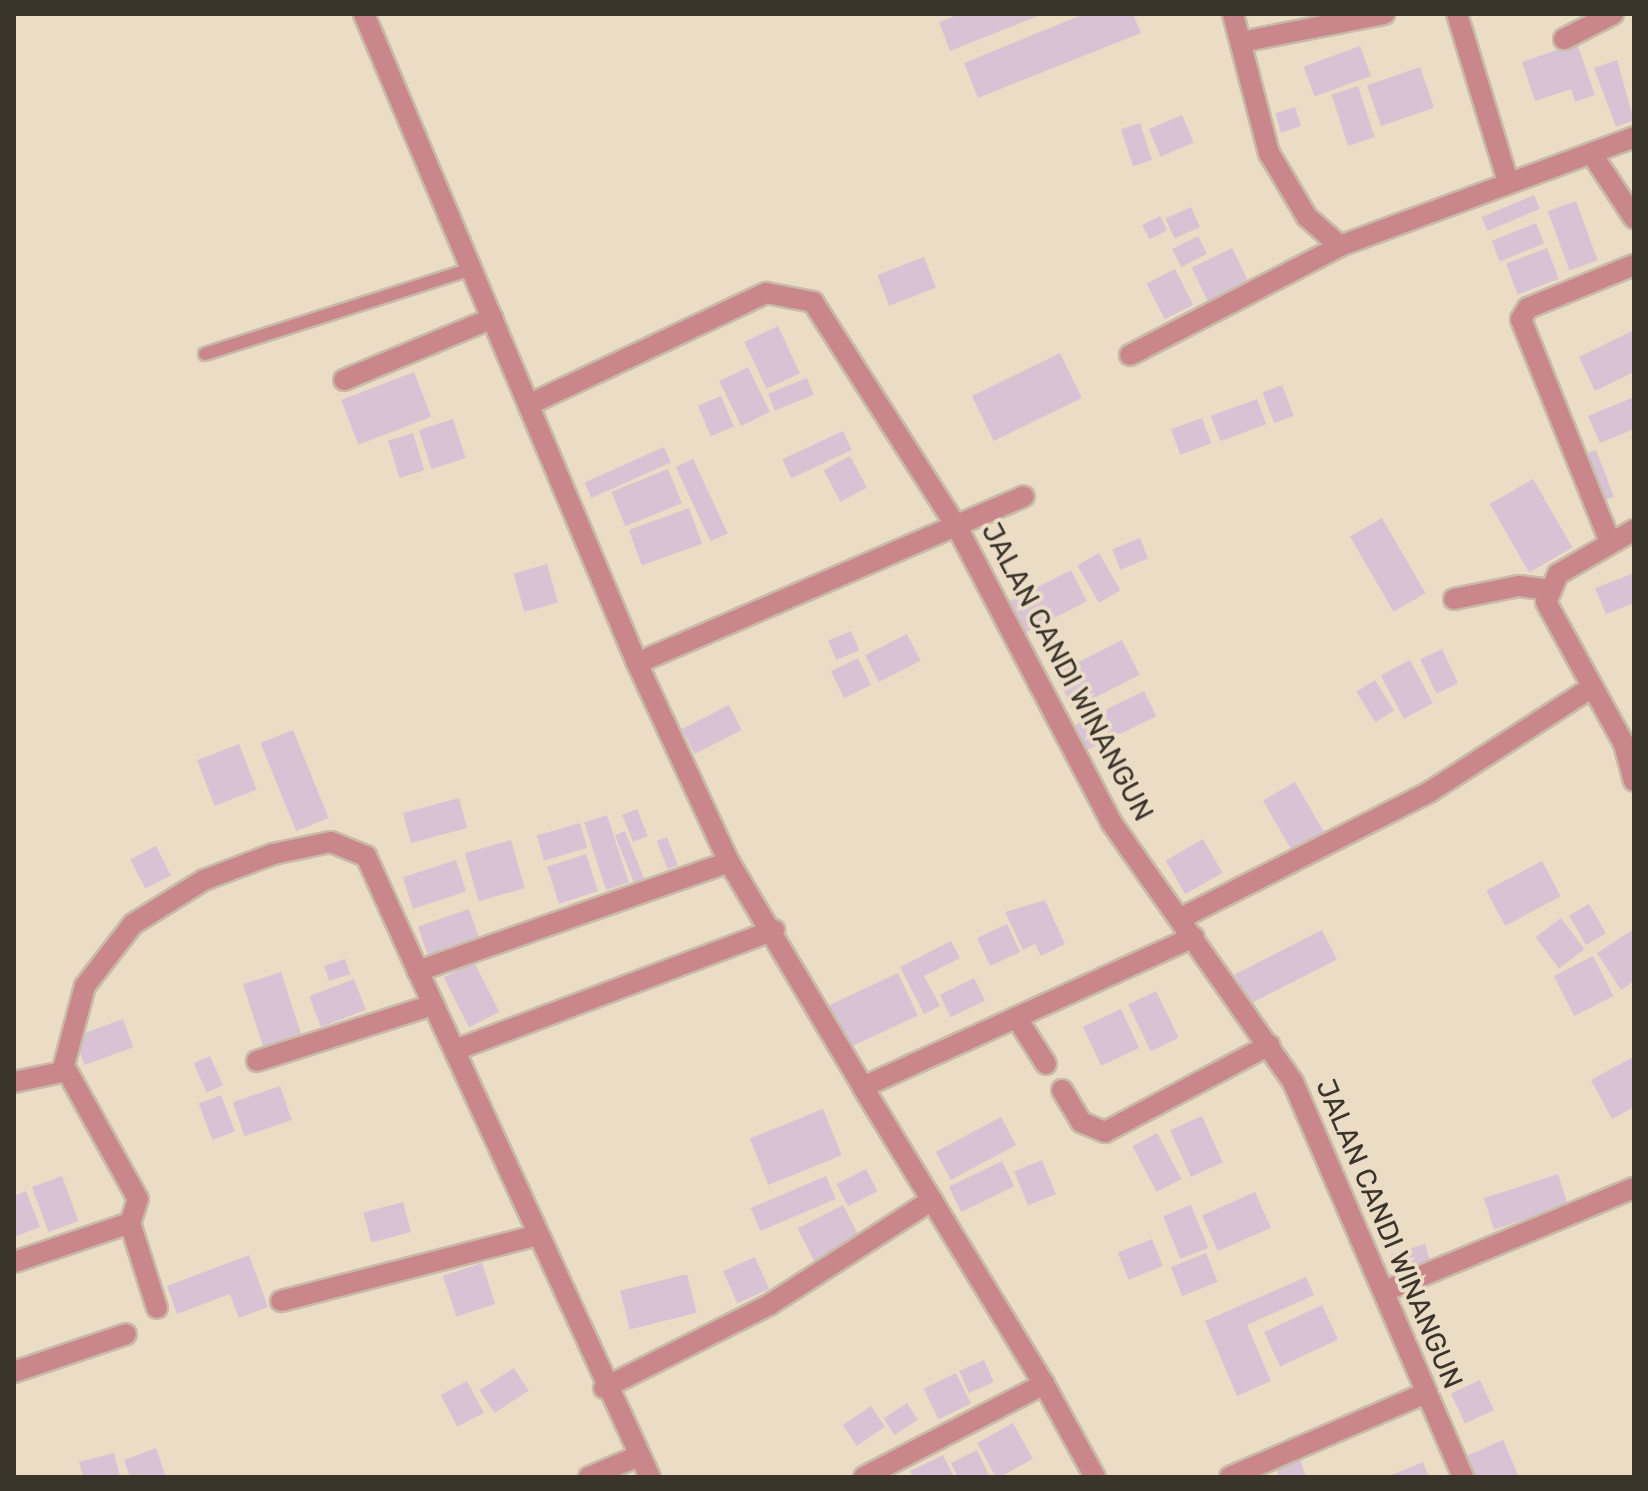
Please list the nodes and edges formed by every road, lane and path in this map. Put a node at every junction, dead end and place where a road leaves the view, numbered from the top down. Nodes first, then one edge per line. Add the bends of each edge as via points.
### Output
1 (364, 14) edge
2 (1233, 14) edge
3 (1384, 14) edge
4 (1457, 14) edge
5 (1613, 14) edge
6 (1564, 39) dead end
7 (1241, 42) junction
8 (1634, 137) edge
9 (1592, 154) junction
10 (1508, 182) junction
11 (1634, 218) edge
12 (1340, 246) junction
13 (1634, 265) edge
14 (472, 269) junction
15 (493, 318) junction
16 (205, 354) dead end
17 (1130, 355) dead end
18 (344, 380) dead end
19 (530, 404) junction
20 (1024, 496) dead end
21 (958, 529) junction
22 (1634, 530) edge
23 (1610, 542) junction
24 (1550, 590) junction
25 (1454, 599) dead end
26 (637, 663) junction
27 (1591, 688) junction
28 (1634, 781) edge
29 (729, 862) junction
30 (1181, 918) junction
31 (774, 930) junction
32 (1194, 937) junction
33 (418, 971) junction
34 (433, 1005) junction
35 (1018, 1020) junction
36 (1269, 1045) junction
37 (455, 1050) junction
38 (257, 1061) dead end
39 (1046, 1064) dead end
40 (63, 1069) junction
41 (14, 1082) edge
42 (863, 1087) junction
43 (1062, 1090) dead end
44 (1634, 1188) edge
45 (932, 1200) junction
46 (130, 1223) junction
47 (538, 1235) junction
48 (14, 1262) edge
49 (1385, 1291) junction
50 (281, 1301) dead end
51 (157, 1308) dead end
52 (126, 1334) dead end
53 (14, 1372) edge
54 (1044, 1384) junction
55 (604, 1388) junction
56 (1426, 1393) junction
57 (639, 1456) junction
58 (589, 1477) edge
59 (650, 1477) edge
60 (864, 1477) edge
61 (1095, 1477) edge
62 (1230, 1477) edge
63 (1463, 1477) edge

1 - 14 street
2 - 7 street
3 - 7 street
4 - 10 street
5 - 6 street
7 - 12 street via 1269,153 1307,217
8 - 9 street
9 - 10 street
9 - 11 street
10 - 12 street
12 - 17 street
13 - 23 street via 1528,308 1521,319
14 - 15 street
14 - 16 lane
15 - 18 street
15 - 19 street
19 - 21 street, JALAN CANDI WINANGUN via 766,293 788,293 813,302
19 - 26 street
20 - 21 street
21 - 26 street
21 - 30 street, JALAN CANDI WINANGUN via 1111,822
22 - 23 street
23 - 24 street via 1558,574
24 - 25 street via 1519,586
24 - 27 street via 1548,616
26 - 29 street
27 - 28 street via 1624,744
27 - 30 street via 1431,791
29 - 31 street
29 - 33 street
30 - 32 street, JALAN CANDI WINANGUN
31 - 37 street
31 - 42 street
32 - 35 street
32 - 36 street, JALAN CANDI WINANGUN
33 - 34 street
33 - 40 street via 366,856 331,842 273,854 204,880 133,924 85,986
34 - 37 street
34 - 38 street
35 - 39 street
35 - 42 street
36 - 43 street via 1105,1132 1081,1122
36 - 49 street, JALAN CANDI WINANGUN via 1339,1179
37 - 47 street
40 - 41 street
40 - 46 street via 138,1199
42 - 45 street
44 - 49 street
45 - 54 street
45 - 55 street via 769,1305
46 - 48 street
46 - 51 street
47 - 50 street
47 - 55 street
49 - 56 street, JALAN CANDI WINANGUN
52 - 53 street
54 - 60 street
54 - 61 street
55 - 57 street
56 - 62 street
56 - 63 street, JALAN CANDI WINANGUN
57 - 58 street
57 - 59 street

